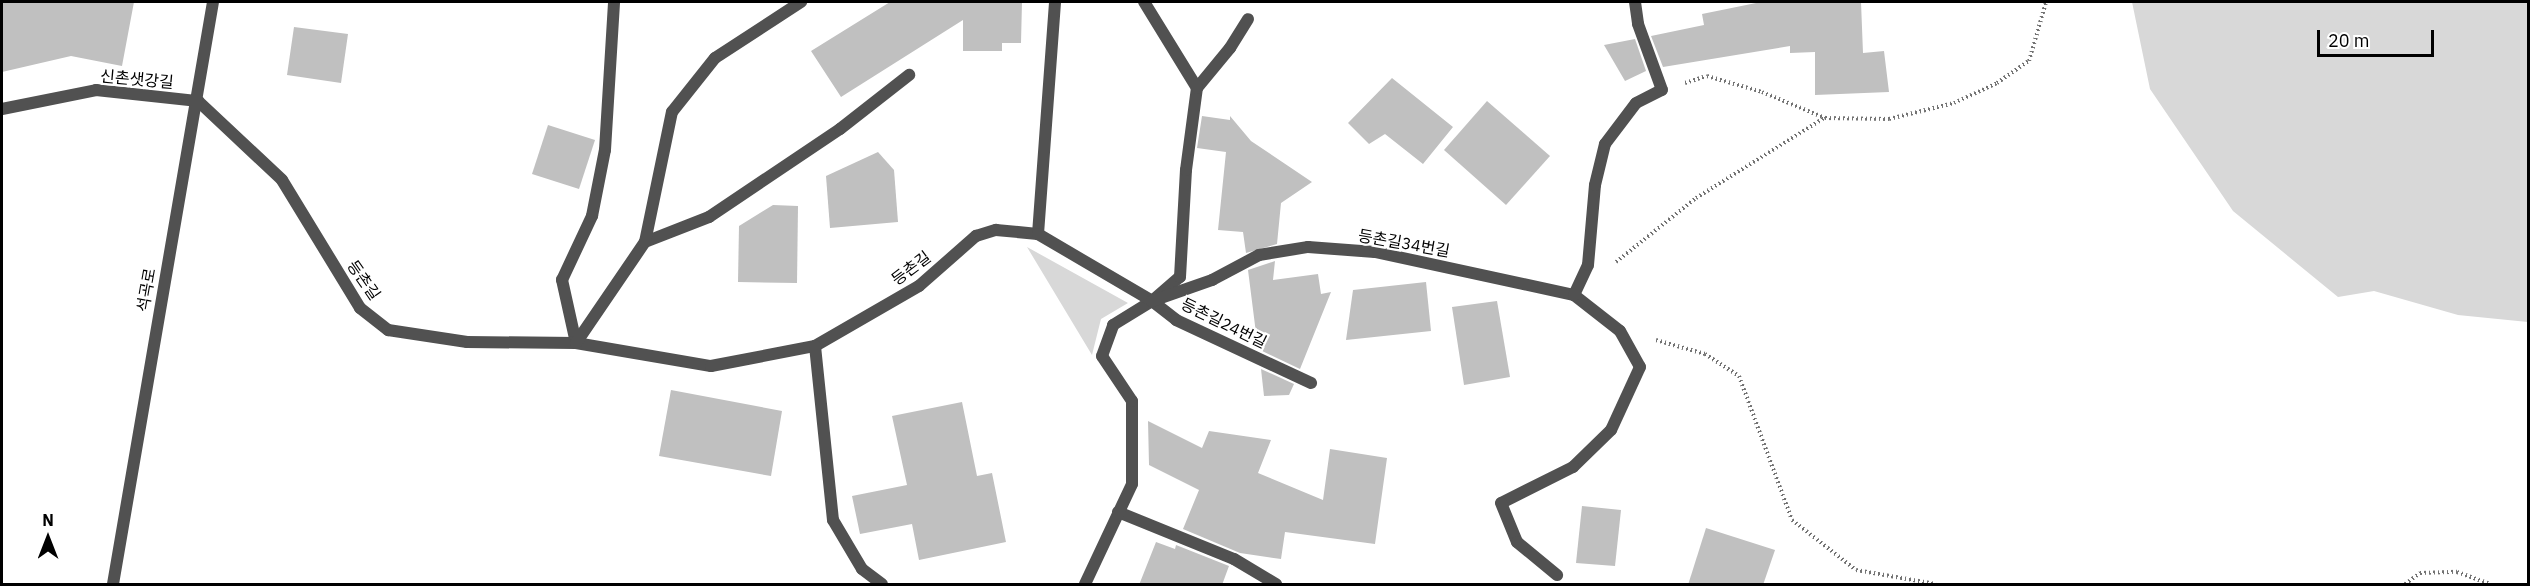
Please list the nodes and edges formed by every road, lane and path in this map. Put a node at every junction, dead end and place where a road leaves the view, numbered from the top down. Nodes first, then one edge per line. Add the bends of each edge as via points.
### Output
1 (213, 2) edge
2 (614, 2) edge
3 (801, 2) edge
4 (1055, 2) edge
5 (1144, 2) edge
6 (1635, 2) edge
7 (2046, 2) edge
8 (1248, 19) dead end
9 (909, 75) dead end
10 (1197, 88) junction
11 (1662, 90) junction
12 (198, 101) junction
13 (2, 109) edge
14 (1825, 118) junction
15 (1038, 234) junction
16 (645, 242) junction
17 (1612, 266) dead end
18 (1574, 295) junction
19 (1152, 301) junction
20 (1620, 331) junction
21 (576, 343) junction
22 (815, 346) junction
23 (1311, 383) dead end
24 (1118, 512) junction
25 (1557, 575) dead end
26 (113, 585) edge
27 (882, 585) edge
28 (1085, 585) edge
29 (1276, 585) edge
30 (1936, 585) edge
31 (2405, 585) edge
32 (2490, 585) edge

1 - 12 street, 석곡로
2 - 21 street via 605,150 592,216 561,280
3 - 16 street via 715,58 672,112
4 - 15 street
5 - 10 street
6 - 11 street via 1638,24
7 - 14 path via 2029,61 1997,83 1954,103 1889,119
8 - 10 street
9 - 16 street via 840,129 709,217
10 - 19 street via 1185,170 1180,277
11 - 14 path via 1707,76
11 - 18 street via 1636,103 1605,144 1595,185 1588,265
12 - 13 street, 신촌샛강길 via 96,90
12 - 21 street, 등촌길 via 282,180 360,308 388,330 467,342
12 - 26 street, 석곡로
14 - 17 path via 1696,198
15 - 19 street
15 - 22 street, 등촌길 via 996,230 976,236 919,286
16 - 21 street
18 - 19 street, 등촌길34번길 via 1375,252 1308,247 1259,255 1212,280
18 - 20 street, 등촌길34번길
19 - 23 street, 등촌길24번길 via 1176,320
19 - 24 street via 1113,325 1102,356 1132,401 1131,484
20 - 25 street, 등촌길34번길 via 1640,367 1611,430 1573,467 1501,502 1516,542
20 - 30 path via 1705,354 1739,376 1792,520 1856,570
21 - 22 street, 등촌길 via 711,366
22 - 27 street via 833,520 862,569
24 - 28 street
24 - 29 street via 1234,558
31 - 32 path via 2420,573 2457,572

